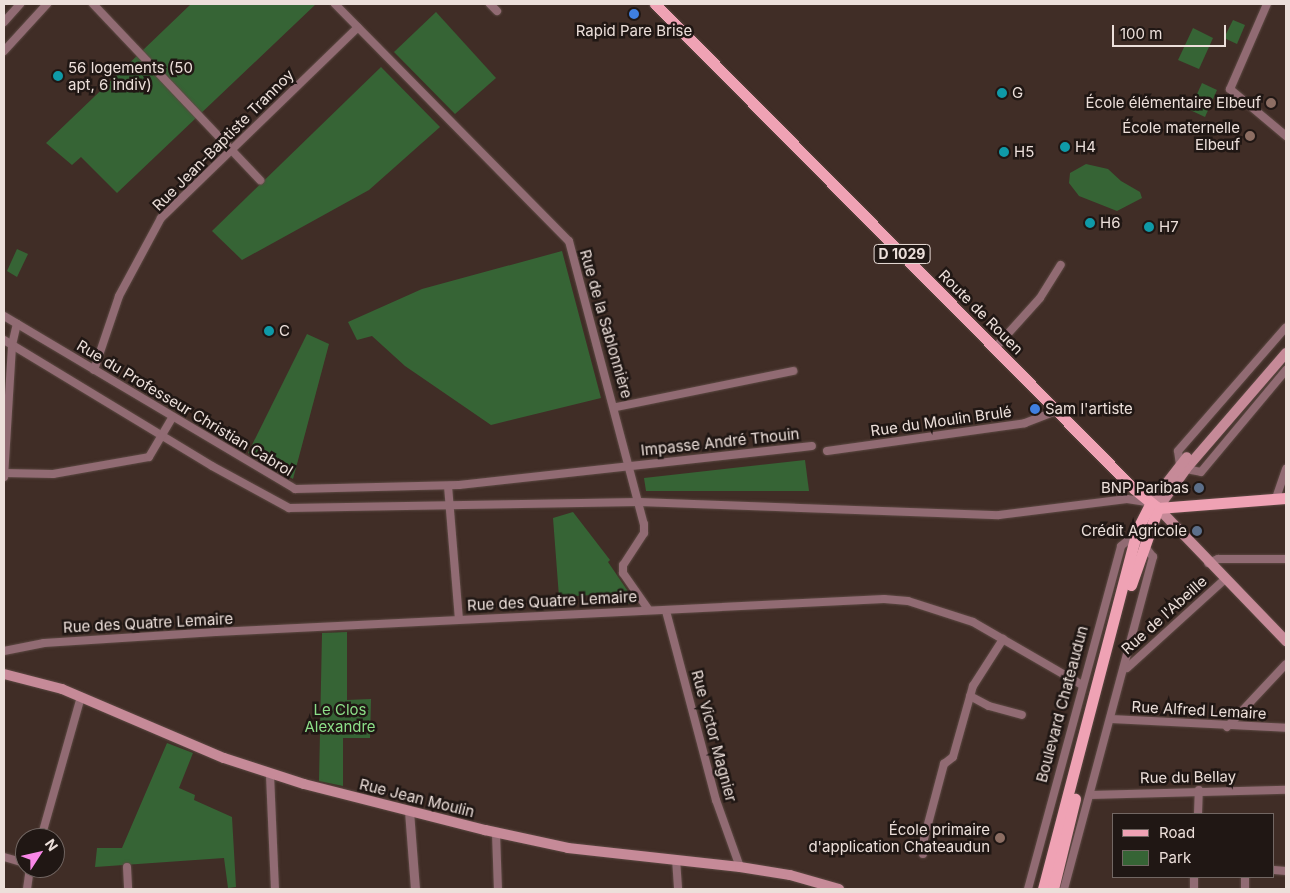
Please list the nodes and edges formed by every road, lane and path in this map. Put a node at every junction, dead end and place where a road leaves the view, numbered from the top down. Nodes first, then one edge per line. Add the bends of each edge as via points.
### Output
1 (20, 4) edge
2 (47, 4) edge
3 (94, 4) edge
4 (335, 4) edge
5 (490, 4) edge
6 (655, 4) edge
7 (1267, 4) edge
8 (497, 11) dead end
9 (4, 22) edge
10 (358, 27) junction
11 (4, 51) edge
12 (1286, 136) edge
13 (232, 149) junction
14 (260, 180) dead end
15 (1061, 265) dead end
16 (4, 316) edge
17 (17, 324) junction
18 (1286, 327) edge
19 (4, 340) edge
20 (1286, 343) edge
21 (12, 345) junction
22 (995, 348) junction
23 (1286, 353) edge
24 (94, 370) junction
25 (1286, 370) edge
26 (793, 371) dead end
27 (616, 407) junction
28 (1058, 411) junction
29 (172, 418) junction
30 (162, 436) junction
31 (812, 446) dead end
32 (827, 451) dead end
33 (631, 465) junction
34 (1183, 467) junction
35 (1286, 469) edge
36 (4, 475) edge
37 (448, 486) junction
38 (1281, 498) edge
39 (639, 502) junction
40 (1154, 506) junction
41 (450, 508) junction
42 (1139, 539) junction
43 (1286, 559) edge
44 (1208, 563) junction
45 (1224, 579) junction
46 (648, 609) junction
47 (666, 611) junction
48 (459, 620) junction
49 (1003, 639) junction
50 (1286, 641) edge
51 (4, 651) edge
52 (1286, 664) edge
53 (1124, 672) junction
54 (4, 674) edge
55 (1082, 686) junction
56 (970, 696) junction
57 (81, 697) junction
58 (1022, 715) dead end
59 (1111, 719) junction
60 (1226, 727) junction
61 (1286, 728) edge
62 (270, 775) junction
63 (1199, 790) junction
64 (1286, 790) edge
65 (1090, 795) junction
66 (409, 810) junction
67 (1198, 813) edge
68 (43, 828) edge
69 (496, 833) junction
70 (924, 854) dead end
71 (676, 859) junction
72 (126, 867) dead end
73 (740, 867) junction
74 (128, 889) edge
75 (275, 889) edge
76 (415, 889) edge
77 (498, 889) edge
78 (678, 889) edge
79 (839, 889) edge
80 (1028, 889) edge
81 (1043, 889) edge
82 (1053, 889) edge
83 (1064, 889) edge

1 - 9 street
2 - 11 street
3 - 13 street
4 - 10 street, Rue de la Sablonnière
5 - 8 street
6 - 22 main road, Route de Rouen / D 1029
7 - 12 street via 1230,89
10 - 13 street, Rue Jean-Baptiste Trannoy
10 - 27 street, Rue de la Sablonnière via 569,241
13 - 14 street
13 - 24 street, Rue Jean-Baptiste Trannoy via 161,218 119,296
15 - 22 street via 1040,298
16 - 17 street, Rue du Professeur Christian Cabrol
17 - 21 street
17 - 24 street, Rue du Professeur Christian Cabrol
18 - 34 street via 1178,451
19 - 21 street
20 - 34 main road
21 - 30 street
21 - 36 street
22 - 28 main road, Route de Rouen / D 1029
23 - 34 main road
24 - 29 street, Rue du Professeur Christian Cabrol
25 - 34 street via 1201,472
26 - 27 street
27 - 33 street, Rue de la Sablonnière
28 - 32 street, Rue du Moulin Brulé via 1025,423
28 - 40 main road, Route de Rouen / D 1029
29 - 30 street
29 - 37 street, Rue du Professeur Christian Cabrol via 295,489
30 - 36 street via 149,457 53,474
30 - 41 street via 278,505 289,508
31 - 33 street, Impasse André Thouin
33 - 37 street, Rue du Professeur Christian Cabrol
33 - 39 street, Rue de la Sablonnière
34 - 40 main road
35 - 38 street
37 - 41 street
38 - 40 main road
39 - 40 street via 999,515 1127,499
39 - 41 street
39 - 46 street, Rue de la Sablonnière via 644,533 623,565 623,573
40 - 42 main road, Boulevard Chateaudun
40 - 44 main road, Route de Rouen
41 - 48 street
42 - 53 street via 1153,557
42 - 55 street, Boulevard Chateaudun via 1121,546
42 - 81 main road, Boulevard Chateaudun
42 - 82 main road, Boulevard Chateaudun
43 - 44 street
44 - 45 main road, Route de Rouen
45 - 50 main road, Route de Rouen
45 - 53 street, Rue de l'Abeille via 1132,660
46 - 47 street, Rue des Quatre Lemaire
46 - 48 street, Rue des Quatre Lemaire
47 - 49 street, Rue des Quatre Lemaire via 674,608 884,599 941,610 973,622
47 - 73 street, Rue Victor Magnier via 716,800
48 - 51 street, Rue des Quatre Lemaire via 44,643
49 - 55 street, Rue des Quatre Lemaire
49 - 56 street
52 - 60 street
53 - 59 street
54 - 57 main road, Rue Jean Moulin
55 - 80 street, Boulevard Chateaudun
56 - 58 street via 989,706
56 - 70 street via 953,756 944,764 924,839
57 - 62 main road, Rue Jean Moulin
57 - 68 street
59 - 60 street, Rue Alfred Lemaire
59 - 65 street
60 - 61 street, Rue Alfred Lemaire
62 - 66 main road, Rue Jean Moulin
62 - 75 street
63 - 64 street, Rue du Bellay
63 - 65 street, Rue du Bellay
63 - 67 street
65 - 83 street
66 - 69 main road, Rue Jean Moulin
66 - 76 street
69 - 71 main road, Rue Jean Moulin via 568,848
69 - 77 street
71 - 73 main road, Rue Jean Moulin
71 - 78 street
72 - 74 street
73 - 79 main road, Rue Jean Moulin via 790,875

